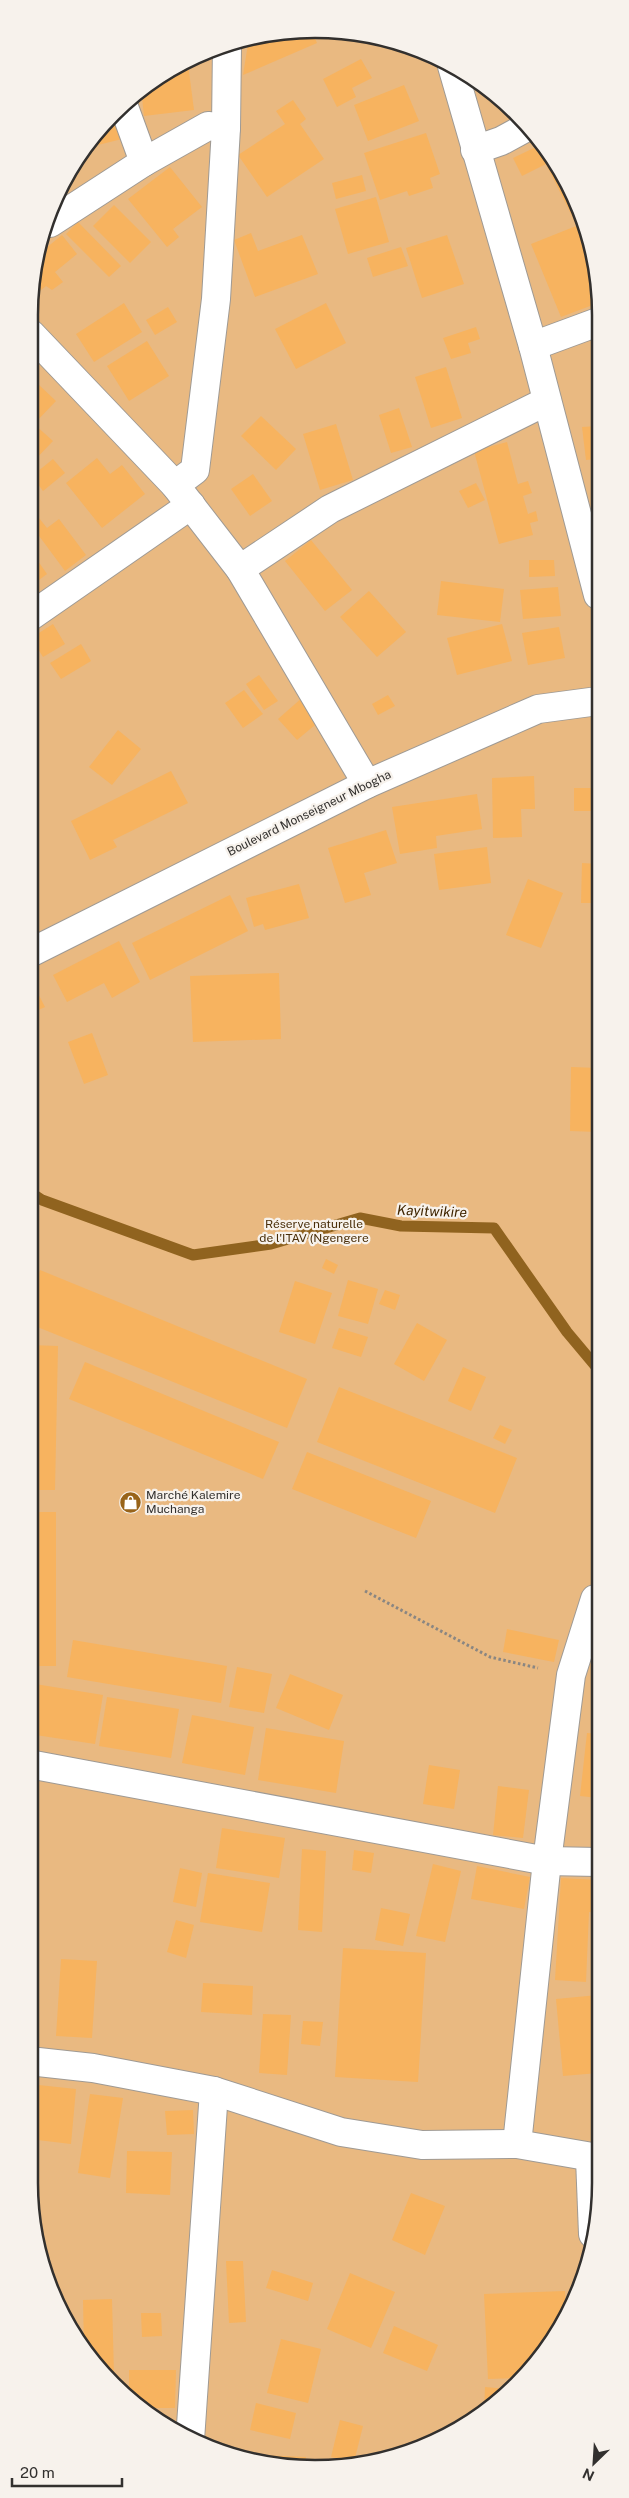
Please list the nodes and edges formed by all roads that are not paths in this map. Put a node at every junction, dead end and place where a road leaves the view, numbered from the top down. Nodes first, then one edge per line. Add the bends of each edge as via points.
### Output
1 (227, 51) edge
2 (455, 76) edge
3 (126, 112) edge
4 (226, 128) junction
5 (521, 130) edge
6 (475, 150) junction
7 (144, 162) junction
8 (54, 220) edge
9 (592, 324) edge
10 (38, 341) edge
11 (533, 346) junction
12 (547, 402) junction
13 (183, 495) junction
14 (240, 569) junction
15 (592, 572) edge
16 (38, 610) edge
17 (592, 702) edge
18 (367, 784) junction
19 (38, 948) edge
20 (592, 1608) edge
21 (38, 1766) edge
22 (547, 1861) junction
23 (592, 1862) edge
24 (38, 2062) edge
25 (214, 2091) junction
26 (517, 2144) junction
27 (592, 2158) edge
28 (191, 2431) edge

1 - 4 street
2 - 6 street
3 - 7 street
4 - 7 street via 208,126
4 - 13 street via 216,299 195,470
5 - 6 street
6 - 11 street
7 - 8 street
9 - 11 street
10 - 13 street
11 - 12 street
12 - 14 street via 330,509
12 - 15 street
13 - 14 street
13 - 16 street
14 - 18 street
17 - 18 street, Boulevard Monseigneur Mbogha via 538,709
18 - 19 street, Boulevard Monseigneur Mbogha
20 - 22 street via 571,1675
21 - 22 street
22 - 23 street
22 - 26 street
24 - 25 street via 93,2068
25 - 26 street via 341,2132 422,2145
25 - 28 street
26 - 27 street

